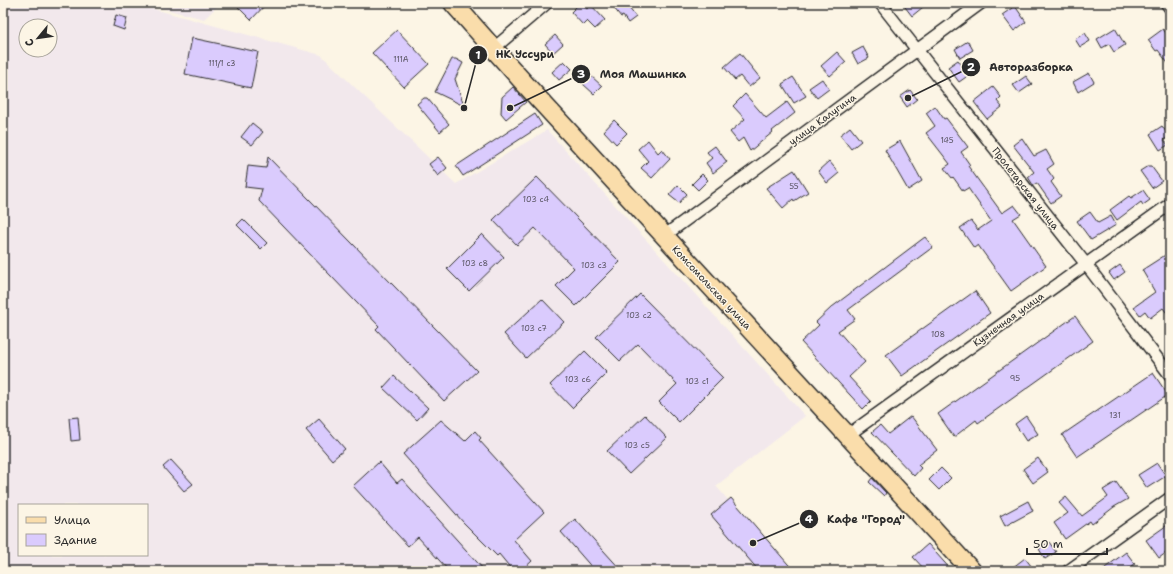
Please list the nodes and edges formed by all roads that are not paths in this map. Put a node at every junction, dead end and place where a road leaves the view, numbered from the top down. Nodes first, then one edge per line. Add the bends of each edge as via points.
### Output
1 (453, 3) edge
2 (547, 3) edge
3 (880, 3) edge
4 (981, 3) edge
5 (1166, 3) edge
6 (1170, 8) edge
7 (493, 49) junction
8 (917, 50) junction
9 (1170, 204) edge
10 (664, 236) junction
11 (1085, 264) junction
12 (1170, 375) edge
13 (848, 435) junction
14 (1170, 498) edge
15 (972, 571) edge
16 (1068, 571) edge

1 - 7 main road, Комсомольская улица
2 - 7 street
3 - 8 street, Пролетарская улица
4 - 8 street, улица Калугина
5 - 6 street
7 - 10 main road, Комсомольская улица
8 - 10 street, улица Калугина
8 - 11 street, Пролетарская улица
9 - 11 street, Кузнечная улица
10 - 13 main road, Комсомольская улица
11 - 12 street, Пролетарская улица
11 - 13 street, Кузнечная улица
13 - 15 main road, Комсомольская улица
14 - 16 street

